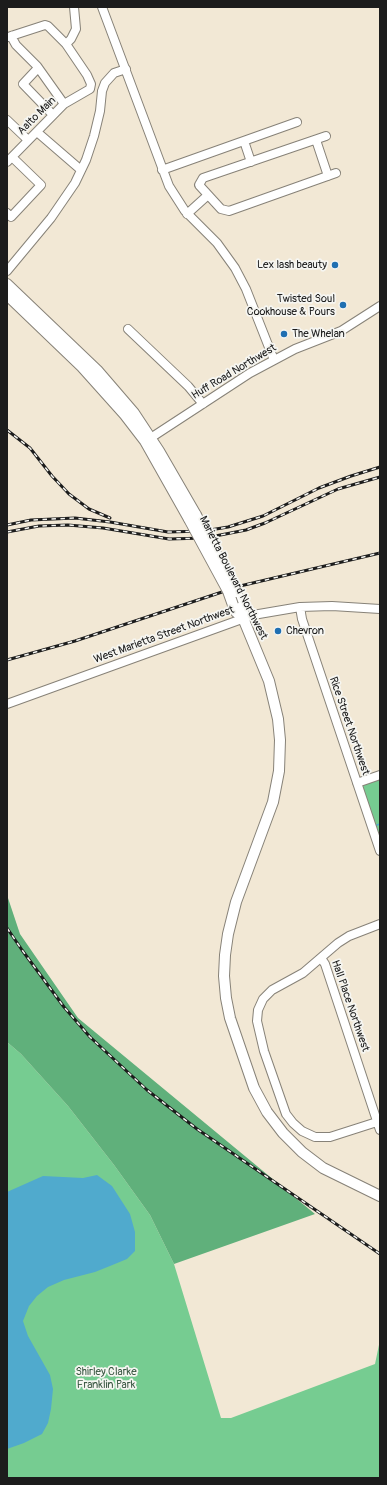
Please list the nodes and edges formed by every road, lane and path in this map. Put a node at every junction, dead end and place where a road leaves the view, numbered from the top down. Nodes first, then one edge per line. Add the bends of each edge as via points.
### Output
1 (74, 7) edge
2 (102, 7) edge
3 (9, 37) edge
4 (66, 44) junction
5 (38, 68) junction
6 (126, 69) junction
7 (64, 104) junction
8 (53, 116) junction
9 (7, 120) edge
10 (297, 122) dead end
11 (37, 132) junction
12 (326, 136) dead end
13 (28, 140) junction
14 (316, 140) junction
15 (244, 141) junction
16 (10, 159) edge
17 (251, 162) junction
18 (81, 170) junction
19 (162, 170) junction
20 (208, 195) junction
21 (7, 214) edge
22 (187, 214) junction
23 (7, 272) edge
24 (7, 284) edge
25 (7, 295) edge
26 (380, 306) edge
27 (128, 329) dead end
28 (274, 360) junction
29 (203, 404) junction
30 (148, 440) junction
31 (300, 607) junction
32 (380, 609) edge
33 (242, 618) junction
34 (7, 704) edge
35 (380, 775) edge
36 (357, 783) junction
37 (380, 851) edge
38 (380, 924) edge
39 (321, 958) junction
40 (379, 1124) edge
41 (380, 1196) edge

1 - 4 street via 76,28
2 - 6 street
3 - 4 street, Aalto Main via 44,25
3 - 5 street
4 - 7 street, Aalto Main via 91,84 90,89
5 - 7 street
5 - 8 street via 23,84
6 - 18 street via 114,74 105,83 94,136
6 - 19 street
7 - 8 street, Aalto Main
8 - 11 street, Aalto Main
9 - 13 street
10 - 15 street
11 - 13 street, Aalto Main
11 - 18 street
12 - 14 street
13 - 16 street, Aalto Main
14 - 17 street
14 - 20 street via 332,175 229,211 221,209
15 - 17 street
15 - 19 street
16 - 21 street via 41,185 11,217
17 - 20 street via 203,178 199,185
18 - 23 street via 60,207
19 - 22 street via 176,199
20 - 22 street
22 - 28 street via 217,243 235,268
24 - 30 main road via 95,369 134,413
25 - 30 main road via 91,377
26 - 28 street, Huff Road Northwest via 341,331
27 - 29 street via 199,397
28 - 29 street, Huff Road Northwest
29 - 30 street, Huff Road Northwest
30 - 33 main road, Marietta Boulevard Northwest, bridge via 173,474 193,517 236,592 236,612
31 - 32 street, West Marietta Street Northwest
31 - 33 street, West Marietta Street Northwest
31 - 36 street, Rice Street Northwest
33 - 34 street, West Marietta Street Northwest
33 - 41 main road, Marietta Boulevard Northwest via 269,681 280,740 279,771 273,802 236,902 228,934 224,976 230,1018 254,1088 267,1112 283,1133 302,1152 324,1168
35 - 36 street
36 - 37 street, Rice Street Northwest
38 - 39 street via 349,936
39 - 40 street, Hall Place Northwest
39 - 40 street via 272,990 263,999 258,1010 257,1021 264,1050 286,1114 302,1131 315,1137 330,1137

